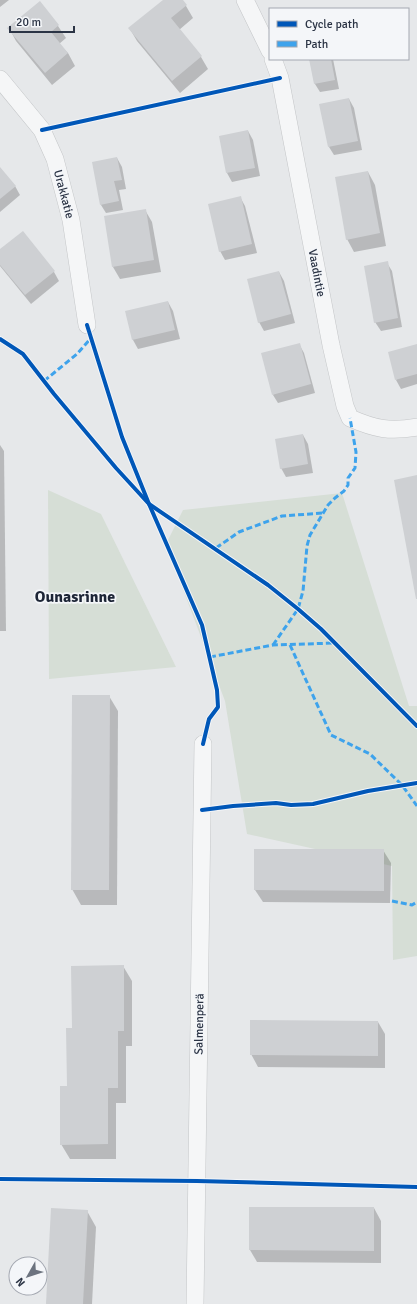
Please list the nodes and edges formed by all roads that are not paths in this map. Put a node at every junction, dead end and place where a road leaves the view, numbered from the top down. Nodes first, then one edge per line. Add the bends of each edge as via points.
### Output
1 (245, 0) edge
2 (269, 49) edge
3 (273, 60) edge
4 (0, 79) edge
5 (87, 325) dead end
6 (417, 427) edge
7 (203, 744) dead end
8 (195, 1304) edge

1 - 2 street
3 - 6 street, Vaadintie via 280,78 331,346 345,406 350,418 369,426 390,429
4 - 5 street, Urakkatie via 42,130 54,159 71,220
7 - 8 street, Salmenperä

